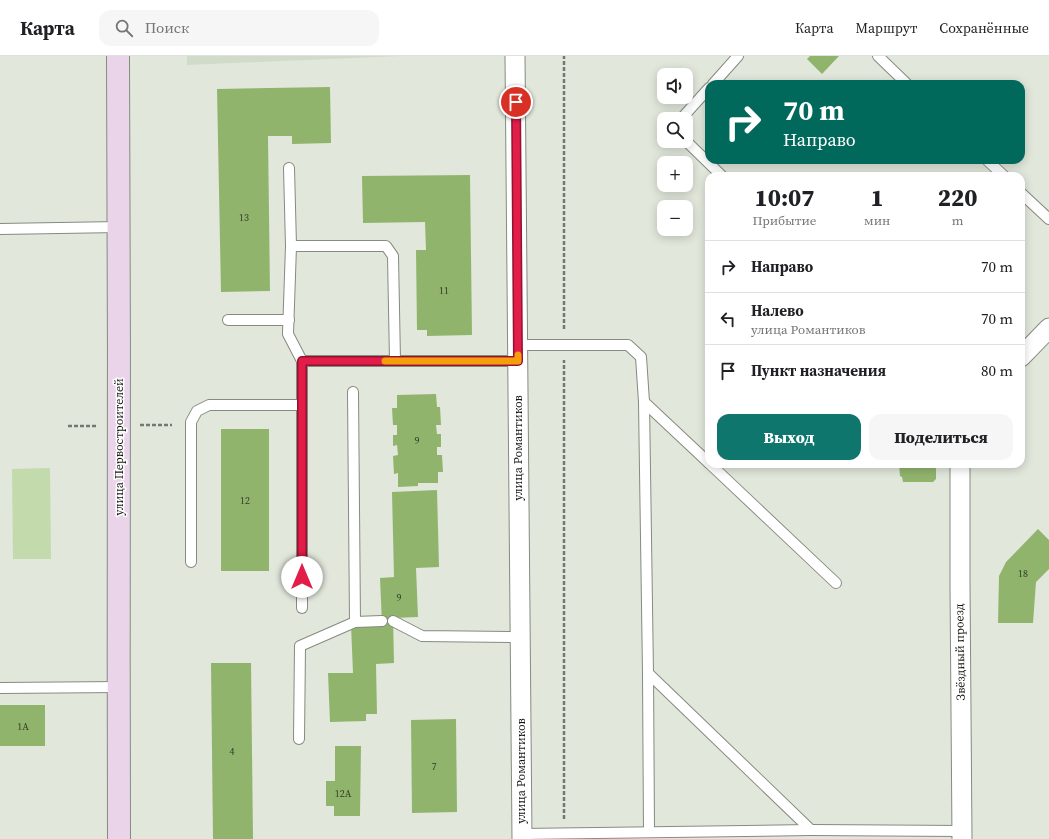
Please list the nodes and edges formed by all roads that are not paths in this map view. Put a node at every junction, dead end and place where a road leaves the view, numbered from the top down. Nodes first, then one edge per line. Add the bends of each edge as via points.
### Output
1 (118, 56) edge
2 (515, 56) edge
3 (738, 56) edge
4 (878, 56) edge
5 (717, 80) edge
6 (903, 80) edge
7 (705, 92) edge
8 (687, 112) edge
9 (693, 148) edge
10 (705, 159) edge
11 (710, 164) edge
12 (991, 164) edge
13 (289, 168) dead end
14 (718, 172) edge
15 (1000, 172) edge
16 (1025, 197) edge
17 (1049, 219) edge
18 (119, 227) junction
19 (0, 229) edge
20 (291, 246) junction
21 (228, 320) dead end
22 (289, 320) junction
23 (1049, 328) edge
24 (518, 353) junction
25 (1025, 353) edge
26 (302, 361) junction
27 (395, 361) junction
28 (354, 392) dead end
29 (644, 402) junction
30 (302, 405) junction
31 (705, 460) edge
32 (713, 468) edge
33 (960, 468) edge
34 (191, 562) dead end
35 (836, 583) dead end
36 (302, 608) dead end
37 (382, 621) dead end
38 (393, 621) dead end
39 (355, 622) junction
40 (520, 637) junction
41 (648, 673) junction
42 (0, 688) edge
43 (118, 688) junction
44 (299, 739) dead end
45 (811, 830) junction
46 (649, 832) junction
47 (962, 835) edge
48 (522, 837) edge
49 (120, 839) edge

1 - 18 street, улица Первостроителей
2 - 24 street, улица Романтиков
3 - 5 lane
4 - 6 lane
7 - 8 lane
9 - 10 lane
11 - 14 lane
12 - 15 lane
13 - 20 lane
16 - 17 lane
18 - 19 lane
18 - 43 street, улица Первостроителей
20 - 22 lane
20 - 27 lane via 386,246 394,256
21 - 22 lane
22 - 26 lane via 288,334
23 - 25 street
24 - 27 lane
24 - 29 lane via 564,345 628,345 641,357
24 - 40 street, улица Романтиков
26 - 27 lane
26 - 30 lane
28 - 39 lane
29 - 31 lane
29 - 41 lane
30 - 34 lane via 209,405 197,410 190,422
30 - 36 lane
32 - 35 lane
33 - 47 street, Звёздный проезд
37 - 39 lane
38 - 40 lane via 422,636
39 - 44 lane via 300,646
40 - 48 street, улица Романтиков
41 - 45 lane
41 - 46 lane
42 - 43 lane
43 - 49 street, улица Первостроителей
45 - 46 lane
45 - 47 lane
46 - 48 lane via 564,833

